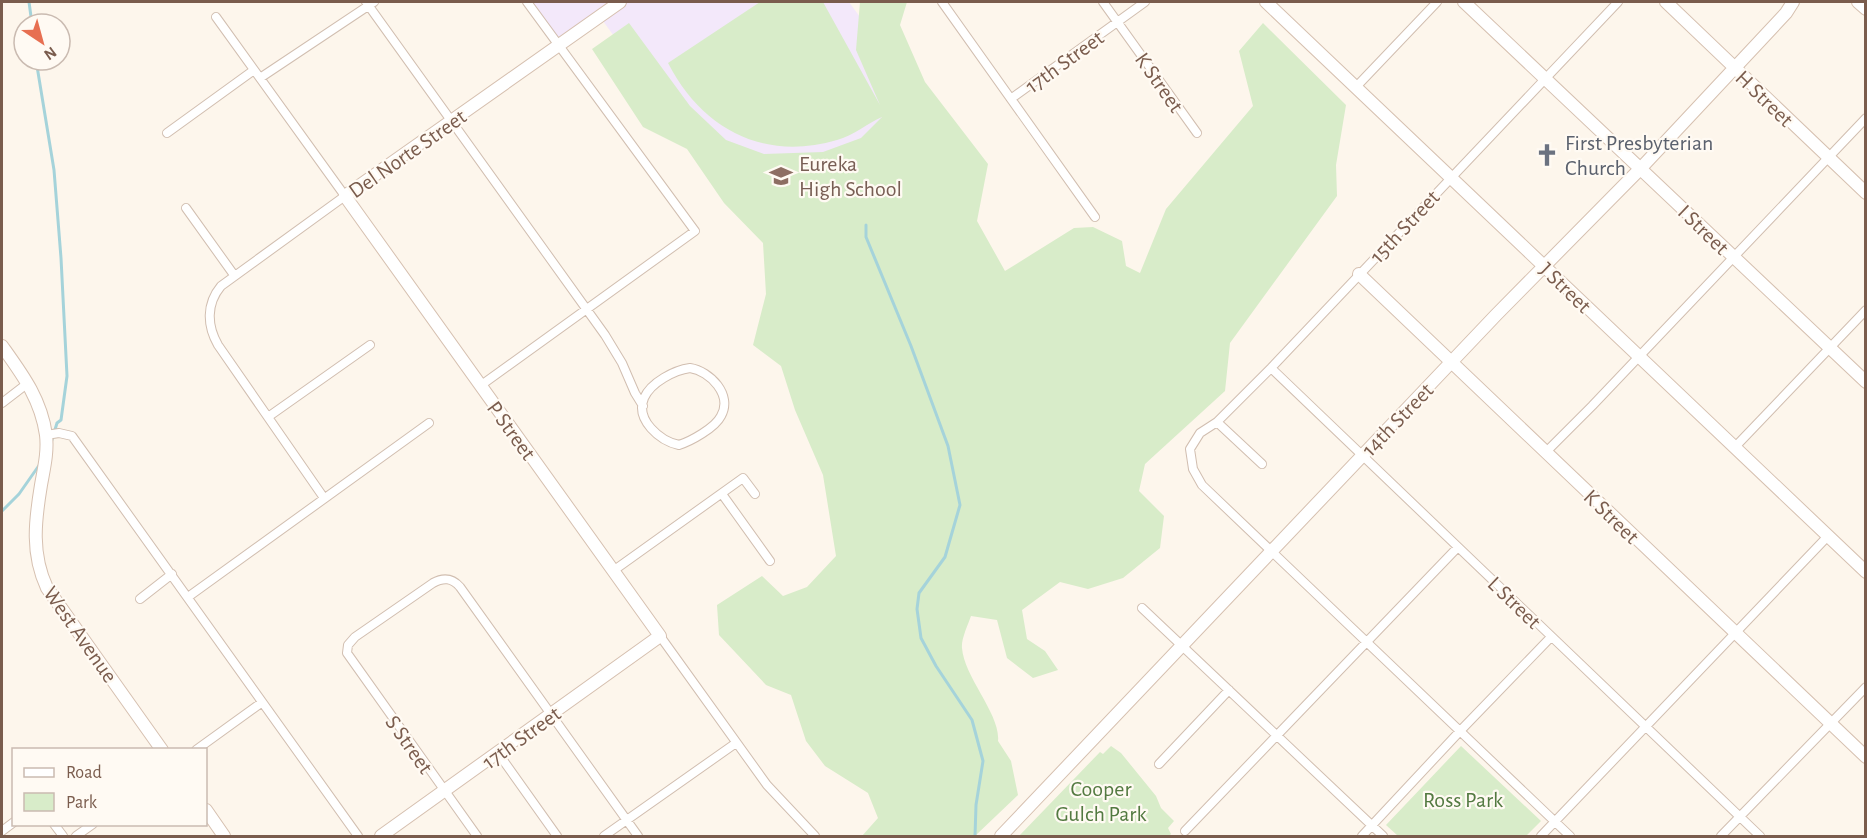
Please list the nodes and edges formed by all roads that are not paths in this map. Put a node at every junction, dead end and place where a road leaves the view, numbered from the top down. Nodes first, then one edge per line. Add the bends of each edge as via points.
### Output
1 (527, 2) edge
2 (620, 2) edge
3 (942, 2) edge
4 (1103, 2) edge
5 (1145, 2) edge
6 (1266, 2) edge
7 (1437, 2) edge
8 (1464, 2) edge
9 (1618, 2) edge
10 (1666, 2) edge
11 (1794, 2) edge
12 (1857, 2) edge
13 (369, 3) edge
14 (1866, 9) edge
15 (216, 17) dead end
16 (1117, 22) junction
17 (558, 46) junction
18 (1734, 68) junction
19 (254, 70) junction
20 (1545, 77) junction
21 (260, 78) junction
22 (1356, 87) junction
23 (1012, 98) junction
24 (1866, 118) edge
25 (451, 122) junction
26 (168, 133) dead end
27 (1197, 133) dead end
28 (1829, 158) junction
29 (1641, 168) junction
30 (1450, 178) junction
31 (1866, 193) edge
32 (345, 196) junction
33 (186, 208) dead end
34 (1095, 217) dead end
35 (1733, 256) junction
36 (1544, 265) junction
37 (1359, 274) junction
38 (234, 275) junction
39 (587, 310) junction
40 (1866, 310) edge
41 (370, 345) dead end
42 (2, 346) edge
43 (1830, 348) junction
44 (1638, 356) junction
45 (1452, 362) junction
46 (1271, 368) junction
47 (1866, 382) edge
48 (28, 383) junction
49 (480, 386) junction
50 (2, 403) edge
51 (643, 406) junction
52 (268, 417) junction
53 (1217, 422) junction
54 (429, 423) dead end
55 (46, 435) junction
56 (1735, 447) junction
57 (1546, 452) junction
58 (1362, 456) junction
59 (1262, 464) dead end
60 (722, 494) junction
61 (755, 494) dead end
62 (324, 498) junction
63 (1828, 536) junction
64 (1458, 547) junction
65 (1271, 551) junction
66 (770, 561) dead end
67 (613, 571) junction
68 (1866, 572) edge
69 (172, 574) junction
70 (188, 597) junction
71 (140, 599) dead end
72 (1142, 608) dead end
73 (1735, 633) junction
74 (660, 636) junction
75 (1551, 637) junction
76 (1367, 642) junction
77 (1181, 647) junction
78 (1866, 687) edge
79 (1229, 690) junction
80 (261, 703) junction
81 (551, 715) junction
82 (1830, 723) junction
83 (1645, 726) junction
84 (1461, 730) junction
85 (1276, 735) junction
86 (736, 743) junction
87 (161, 748) edge
88 (199, 748) edge
89 (498, 753) junction
90 (1866, 757) edge
91 (1159, 764) dead end
92 (444, 791) junction
93 (207, 812) edge
94 (1740, 817) junction
95 (626, 820) junction
96 (1555, 822) junction
97 (92, 826) edge
98 (1372, 826) junction
99 (1185, 831) dead end
100 (76, 837) edge
101 (224, 837) edge
102 (358, 837) edge
103 (381, 837) edge
104 (477, 837) edge
105 (557, 837) edge
106 (604, 837) edge
107 (638, 837) edge
108 (815, 837) edge
109 (1001, 837) edge
110 (1362, 837) edge
111 (1383, 837) edge
112 (1541, 837) edge
113 (1570, 837) edge
114 (1721, 837) edge
115 (1760, 837) edge

1 - 17 street
2 - 17 street, Del Norte Street
3 - 23 street
4 - 16 street, K Street
5 - 16 street, 17th Street
6 - 22 street, J Street
7 - 22 street
8 - 20 street, I Street
9 - 20 street, 15th Street
10 - 18 street, H Street
11 - 18 street, 14th Street
12 - 14 street
13 - 21 street
13 - 25 street
15 - 19 street, P Street
16 - 23 street, 17th Street
16 - 27 street, K Street
17 - 25 street, Del Norte Street
17 - 39 street via 695,231
18 - 28 street, H Street
18 - 29 street, 14th Street
19 - 21 street, P Street
19 - 26 street
20 - 29 street, I Street
20 - 30 street, 15th Street
21 - 32 street, P Street
22 - 30 street, J Street
23 - 34 street
24 - 28 street
25 - 32 street, Del Norte Street
25 - 39 street
28 - 31 street, H Street
28 - 35 street
29 - 35 street, I Street
29 - 36 street, 14th Street
30 - 36 street, J Street
30 - 37 street, 15th Street
32 - 38 street, Del Norte Street
32 - 49 street, P Street
33 - 38 street
35 - 43 street, I Street
35 - 44 street
36 - 44 street, J Street
36 - 45 street, 14th Street
37 - 45 street, K Street
37 - 46 street, 15th Street
38 - 52 street, Del Norte Street via 215,293 209,316 212,336
39 - 49 street
39 - 51 street via 616,352
40 - 43 street
41 - 52 street
42 - 48 street
43 - 47 street, I Street
43 - 56 street
44 - 56 street, J Street
44 - 57 street
45 - 57 street, K Street
45 - 58 street, 14th Street
46 - 53 street, 15th Street
46 - 58 street, L Street
48 - 50 street
48 - 55 street via 37,399
49 - 67 street, P Street
51 - 51 street via 653,387 672,373 690,368 699,369 714,380 723,408 722,416 706,430 679,445 663,440 652,429
52 - 62 street
53 - 59 street
53 - 65 street, 15th Street via 1200,433 1190,449 1193,469 1202,485
54 - 62 street
55 - 69 street via 72,436
55 - 87 street, West Avenue via 34,534 39,571 47,588
56 - 63 street, J Street
57 - 73 street, K Street
58 - 64 street, L Street
58 - 65 street, 14th Street
60 - 61 street via 743,478
60 - 66 street
60 - 67 street
62 - 70 street
63 - 68 street, J Street
63 - 73 street
64 - 75 street, L Street
64 - 76 street
65 - 76 street
65 - 77 street, 14th Street
67 - 74 street, P Street
69 - 70 street
69 - 71 street
70 - 80 street
72 - 77 street
73 - 82 street, K Street
73 - 83 street
74 - 81 street, 17th Street
74 - 86 street, P Street
75 - 83 street, L Street
75 - 84 street
76 - 84 street
76 - 85 street
77 - 79 street
77 - 109 street, 14th Street
78 - 82 street
79 - 85 street
79 - 91 street
80 - 88 street
80 - 102 street
81 - 89 street, 17th Street
81 - 92 street, S Street via 460,587 448,578 433,583 356,637 347,649 350,659
81 - 95 street
82 - 90 street, K Street
82 - 94 street
83 - 94 street, L Street
83 - 96 street
84 - 96 street
84 - 98 street
85 - 98 street
85 - 99 street
86 - 95 street
86 - 108 street, P Street via 778,799
89 - 92 street, 17th Street
89 - 105 street
92 - 103 street, 17th Street
92 - 104 street, S Street
93 - 101 street
94 - 114 street
94 - 115 street, L Street
95 - 106 street
95 - 107 street
96 - 112 street
96 - 113 street
97 - 100 street
98 - 110 street
98 - 111 street

